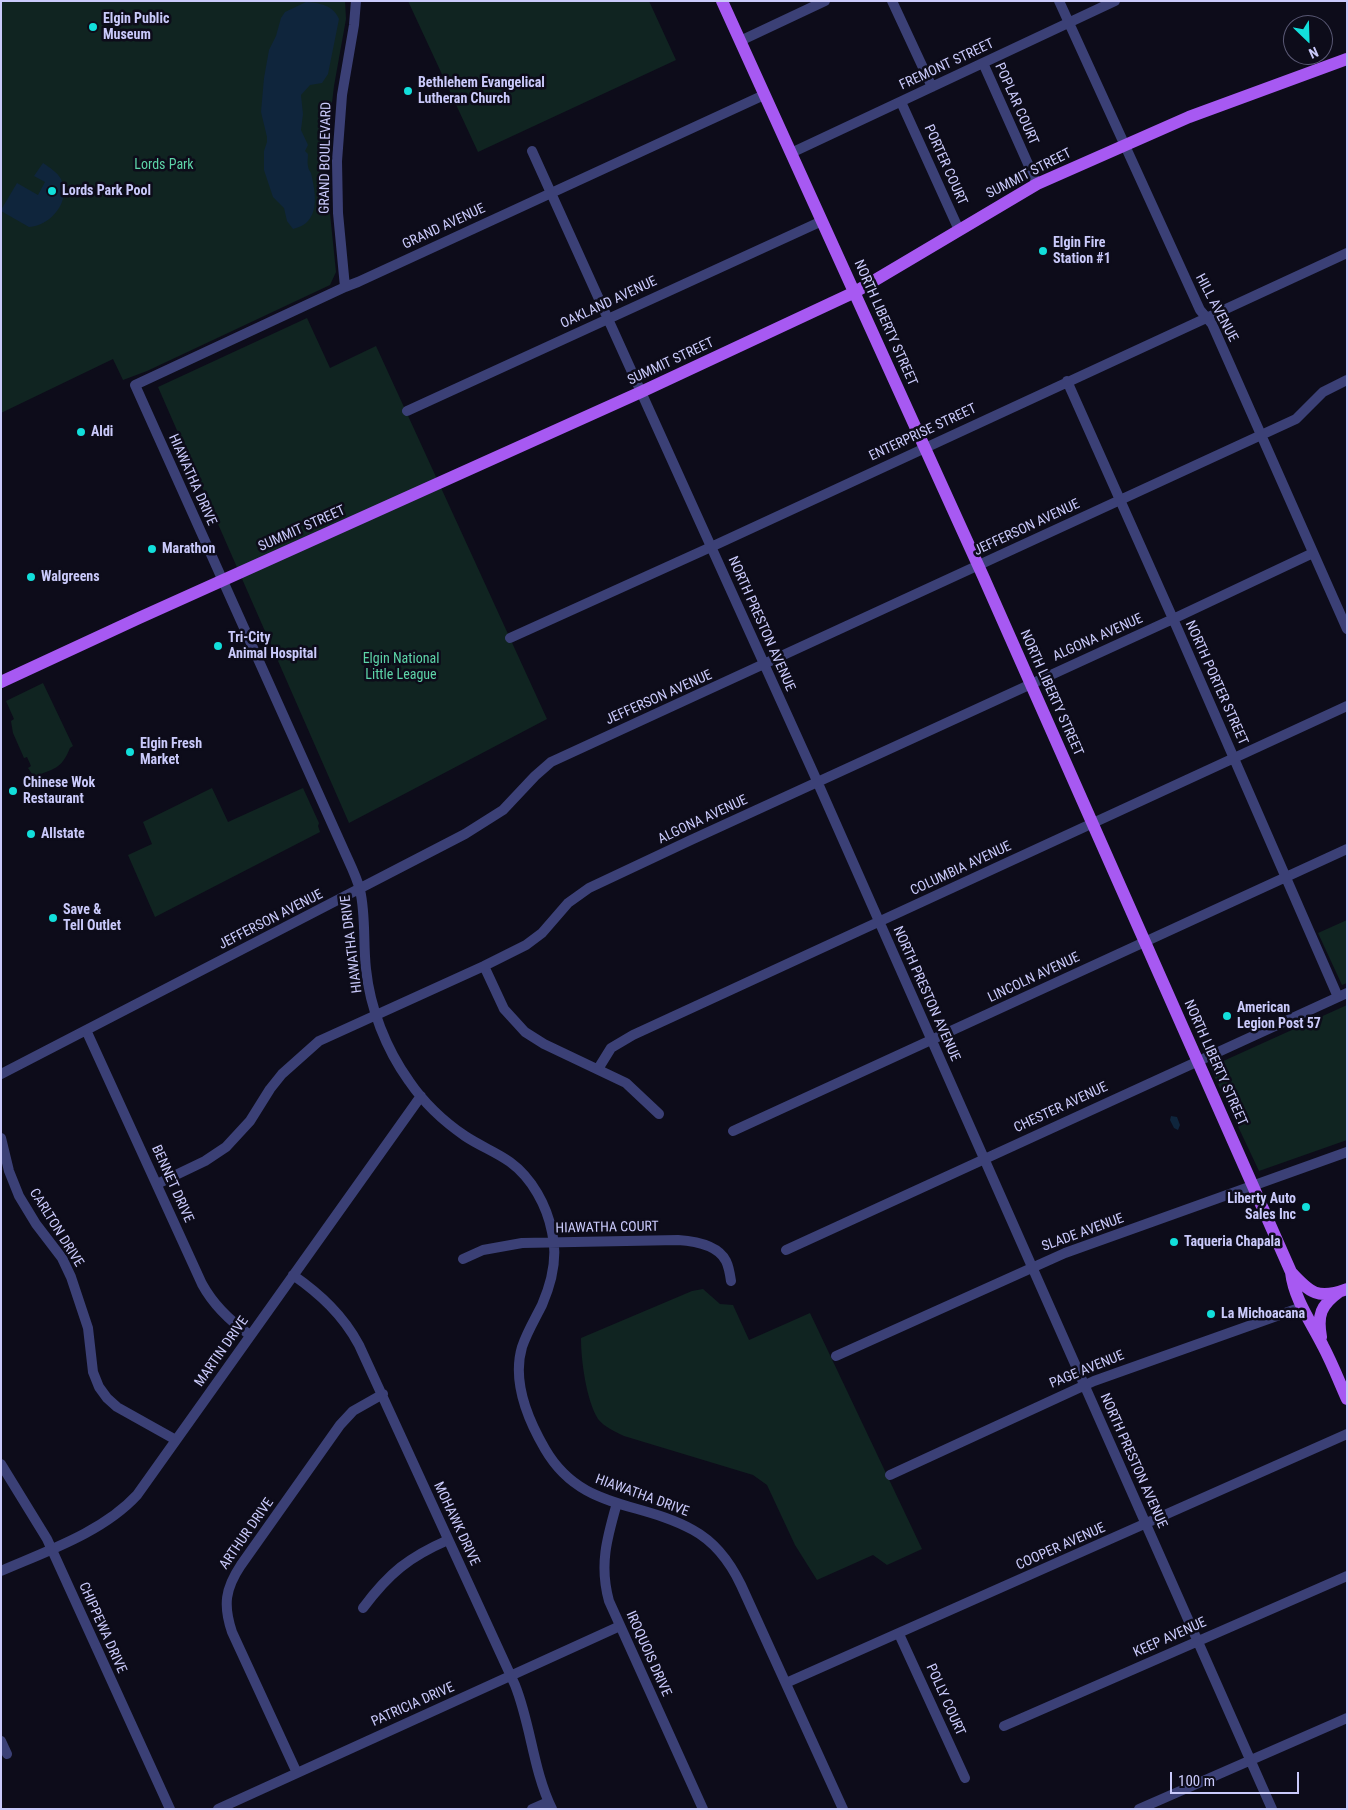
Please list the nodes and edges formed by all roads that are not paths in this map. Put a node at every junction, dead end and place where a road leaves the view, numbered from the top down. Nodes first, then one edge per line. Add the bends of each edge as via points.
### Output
1 (356, 1) edge
2 (722, 1) edge
3 (825, 1) edge
4 (892, 1) edge
5 (1060, 1) edge
6 (1115, 1) edge
7 (1069, 23) junction
8 (740, 41) junction
9 (1347, 59) edge
10 (983, 63) junction
11 (932, 87) junction
12 (764, 95) junction
13 (901, 102) junction
14 (1124, 145) junction
15 (532, 151) dead end
16 (791, 153) junction
17 (1037, 184) junction
18 (551, 192) junction
19 (822, 221) junction
20 (959, 230) junction
21 (1347, 253) edge
22 (345, 287) junction
23 (855, 292) junction
24 (1205, 318) junction
25 (608, 319) junction
26 (1347, 380) edge
27 (1067, 382) junction
28 (136, 385) joint
29 (641, 392) junction
30 (407, 411) dead end
31 (1261, 435) junction
32 (925, 448) junction
33 (1120, 500) junction
34 (711, 547) junction
35 (1313, 553) junction
36 (978, 565) junction
37 (222, 582) junction
38 (1173, 619) junction
39 (1347, 629) edge
40 (510, 638) dead end
41 (764, 665) junction
42 (1, 682) edge
43 (1031, 684) junction
44 (1347, 706) edge
45 (1234, 758) junction
46 (818, 783) junction
47 (1092, 823) junction
48 (1347, 849) edge
49 (1286, 876) junction
50 (360, 889) junction
51 (879, 922) junction
52 (1146, 941) junction
53 (484, 966) junction
54 (1342, 995) edge
55 (377, 1015) junction
56 (86, 1030) junction
57 (932, 1041) junction
58 (1198, 1060) junction
59 (598, 1069) junction
60 (1, 1074) edge
61 (421, 1096) junction
62 (659, 1114) dead end
63 (733, 1132) dead end
64 (1, 1138) edge
65 (1347, 1152) edge
66 (984, 1159) junction
67 (157, 1184) junction
68 (1254, 1186) junction
69 (554, 1243) junction
70 (786, 1250) dead end
71 (463, 1258) dead end
72 (1032, 1267) junction
73 (1291, 1272) junction
74 (293, 1275) junction
75 (731, 1281) dead end
76 (1343, 1291) edge
77 (1302, 1307) junction
78 (250, 1335) junction
79 (1323, 1345) junction
80 (836, 1356) dead end
81 (1084, 1385) junction
82 (383, 1394) junction
83 (1347, 1399) edge
84 (1347, 1434) edge
85 (176, 1440) junction
86 (1, 1464) edge
87 (890, 1475) dead end
88 (617, 1503) junction
89 (1146, 1524) junction
90 (448, 1540) junction
91 (51, 1548) junction
92 (1, 1571) edge
93 (1347, 1576) edge
94 (363, 1608) dead end
95 (620, 1626) junction
96 (899, 1634) junction
97 (1197, 1642) junction
98 (511, 1676) junction
99 (786, 1683) junction
100 (1347, 1718) edge
101 (1004, 1726) dead end
102 (1, 1741) edge
103 (7, 1754) dead end
104 (1250, 1760) junction
105 (297, 1773) junction
106 (965, 1778) dead end
107 (550, 1805) edge
108 (170, 1809) edge
109 (218, 1809) edge
110 (532, 1809) edge
111 (703, 1809) edge
112 (843, 1809) edge
113 (1139, 1809) edge
114 (1272, 1809) edge

1 - 22 street, GRAND BOULEVARD via 337,153 338,214
2 - 8 main road, NORTH LIBERTY STREET
3 - 8 street
4 - 11 street
5 - 7 street, HILL AVENUE
6 - 7 street, FREMONT STREET
7 - 10 street, FREMONT STREET
7 - 14 street, HILL AVENUE
8 - 12 main road, NORTH LIBERTY STREET
9 - 14 main road, SUMMIT STREET via 1222,104
10 - 11 street, FREMONT STREET
10 - 17 street, POPLAR COURT
11 - 13 street, FREMONT STREET
12 - 16 main road, NORTH LIBERTY STREET
12 - 18 street, GRAND AVENUE
13 - 16 street, FREMONT STREET
13 - 20 street, PORTER COURT
14 - 17 main road, SUMMIT STREET
14 - 24 street, HILL AVENUE
15 - 18 street, NORTH PRESTON AVENUE
16 - 19 main road, NORTH LIBERTY STREET
17 - 20 main road, SUMMIT STREET
18 - 22 street, GRAND AVENUE
18 - 25 street, NORTH PRESTON AVENUE
19 - 23 main road, NORTH LIBERTY STREET
19 - 25 street, OAKLAND AVENUE
20 - 23 main road, SUMMIT STREET
21 - 24 street, ENTERPRISE STREET
22 - 28 street, GRAND AVENUE
23 - 29 main road, SUMMIT STREET
23 - 32 main road, NORTH LIBERTY STREET
24 - 27 street, ENTERPRISE STREET
24 - 31 street, HILL AVENUE via 1212,324
25 - 29 street, NORTH PRESTON AVENUE
25 - 30 street, OAKLAND AVENUE
26 - 31 street, JEFFERSON AVENUE via 1323,392 1299,417
27 - 32 street, ENTERPRISE STREET
27 - 33 street, NORTH PORTER STREET
28 - 37 street, HIAWATHA DRIVE
29 - 34 street, NORTH PRESTON AVENUE
29 - 37 main road, SUMMIT STREET
31 - 33 street, JEFFERSON AVENUE
31 - 35 street, HILL AVENUE
32 - 34 street, ENTERPRISE STREET
32 - 36 main road, NORTH LIBERTY STREET
33 - 36 street, JEFFERSON AVENUE
33 - 38 street, NORTH PORTER STREET
34 - 40 street, ENTERPRISE STREET
34 - 41 street, NORTH PRESTON AVENUE
35 - 38 street, ALGONA AVENUE
35 - 39 street, HILL AVENUE
36 - 41 street, JEFFERSON AVENUE
36 - 43 main road, NORTH LIBERTY STREET
37 - 42 main road, SUMMIT STREET
37 - 50 street, HIAWATHA DRIVE
38 - 43 street, ALGONA AVENUE
38 - 45 street, NORTH PORTER STREET
41 - 46 street, NORTH PRESTON AVENUE
41 - 50 street, JEFFERSON AVENUE via 551,762 492,818
43 - 46 street, ALGONA AVENUE
43 - 47 main road, NORTH LIBERTY STREET
44 - 45 street, COLUMBIA AVENUE
45 - 47 street, COLUMBIA AVENUE
45 - 49 street, NORTH PORTER STREET
46 - 51 street, NORTH PRESTON AVENUE
46 - 53 street, ALGONA AVENUE via 589,888 568,903 530,942
47 - 51 street, COLUMBIA AVENUE
47 - 52 main road, NORTH LIBERTY STREET
48 - 49 street, LINCOLN AVENUE
49 - 52 street, LINCOLN AVENUE
49 - 54 street, NORTH PORTER STREET
50 - 55 street, HIAWATHA DRIVE via 366,969
50 - 56 street, JEFFERSON AVENUE
51 - 57 street, NORTH PRESTON AVENUE
51 - 59 street, COLUMBIA AVENUE via 630,1036 611,1048
52 - 57 street, LINCOLN AVENUE
52 - 58 main road, NORTH LIBERTY STREET
53 - 55 street, ALGONA AVENUE
53 - 59 street via 502,1004 521,1028 544,1044
54 - 58 street, CHESTER AVENUE
55 - 61 street, HIAWATHA DRIVE via 394,1058
55 - 67 street, ALGONA AVENUE via 313,1046 282,1074 250,1121 226,1147 206,1161
56 - 60 street, JEFFERSON AVENUE
56 - 67 street, BENNET DRIVE
57 - 63 street, LINCOLN AVENUE
57 - 66 street, NORTH PRESTON AVENUE
58 - 66 street, CHESTER AVENUE
58 - 68 main road, NORTH LIBERTY STREET
59 - 62 street via 626,1083
61 - 69 street, HIAWATHA DRIVE via 450,1126 507,1160 526,1176 545,1208
61 - 74 street, MARTIN DRIVE
64 - 85 street, CARLTON DRIVE via 19,1196 62,1258 71,1277 87,1322 99,1387 117,1407
65 - 68 street, SLADE AVENUE
66 - 70 street, CHESTER AVENUE
66 - 72 street, NORTH PRESTON AVENUE
67 - 78 street, BENNET DRIVE via 206,1293 224,1314
68 - 72 street, SLADE AVENUE
68 - 73 main road, NORTH LIBERTY STREET
69 - 71 street, HIAWATHA COURT via 505,1245
69 - 75 street, HIAWATHA COURT via 674,1240 697,1243 722,1256
69 - 88 street, HIAWATHA DRIVE via 550,1284 522,1349 522,1394 542,1444 558,1468 583,1489
72 - 80 street, SLADE AVENUE
72 - 81 street, NORTH PRESTON AVENUE
73 - 76 main road via 1312,1292 1326,1295
73 - 77 main road, NORTH LIBERTY STREET
74 - 78 street, MARTIN DRIVE
74 - 82 street, MOHAWK DRIVE via 342,1318 358,1342
76 - 79 main road via 1325,1304 1319,1317
77 - 79 main road, NORTH LIBERTY STREET
77 - 81 street, PAGE AVENUE
78 - 85 street, MARTIN DRIVE
79 - 83 main road, NORTH LIBERTY STREET
81 - 87 street, PAGE AVENUE
81 - 89 street, NORTH PRESTON AVENUE
82 - 90 street, MOHAWK DRIVE
82 - 105 street, ARTHUR DRIVE via 353,1411 340,1425 241,1565 228,1590 227,1611 232,1632
84 - 89 street, COOPER AVENUE
85 - 91 street, MARTIN DRIVE via 128,1505 95,1529
86 - 91 street, CHIPPEWA DRIVE
88 - 95 street, IROQUOIS DRIVE via 604,1567 608,1596
88 - 99 street, HIAWATHA DRIVE via 682,1525 700,1534 717,1549 735,1573
89 - 96 street, COOPER AVENUE
89 - 97 street, NORTH PRESTON AVENUE
90 - 94 street via 403,1564 374,1592
90 - 98 street, MOHAWK DRIVE
91 - 92 street, MARTIN DRIVE
91 - 108 street, CHIPPEWA DRIVE
93 - 97 street, KEEP AVENUE
95 - 98 street, PATRICIA DRIVE
95 - 111 street, IROQUOIS DRIVE
96 - 99 street, COOPER AVENUE
96 - 106 street, POLLY COURT
97 - 101 street, KEEP AVENUE
97 - 104 street, NORTH PRESTON AVENUE
98 - 105 street, PATRICIA DRIVE
98 - 107 street, MOHAWK DRIVE via 523,1707
99 - 112 street, HIAWATHA DRIVE
100 - 104 street
102 - 103 street
104 - 113 street
104 - 114 street, NORTH PRESTON AVENUE
105 - 109 street, PATRICIA DRIVE
107 - 110 street

